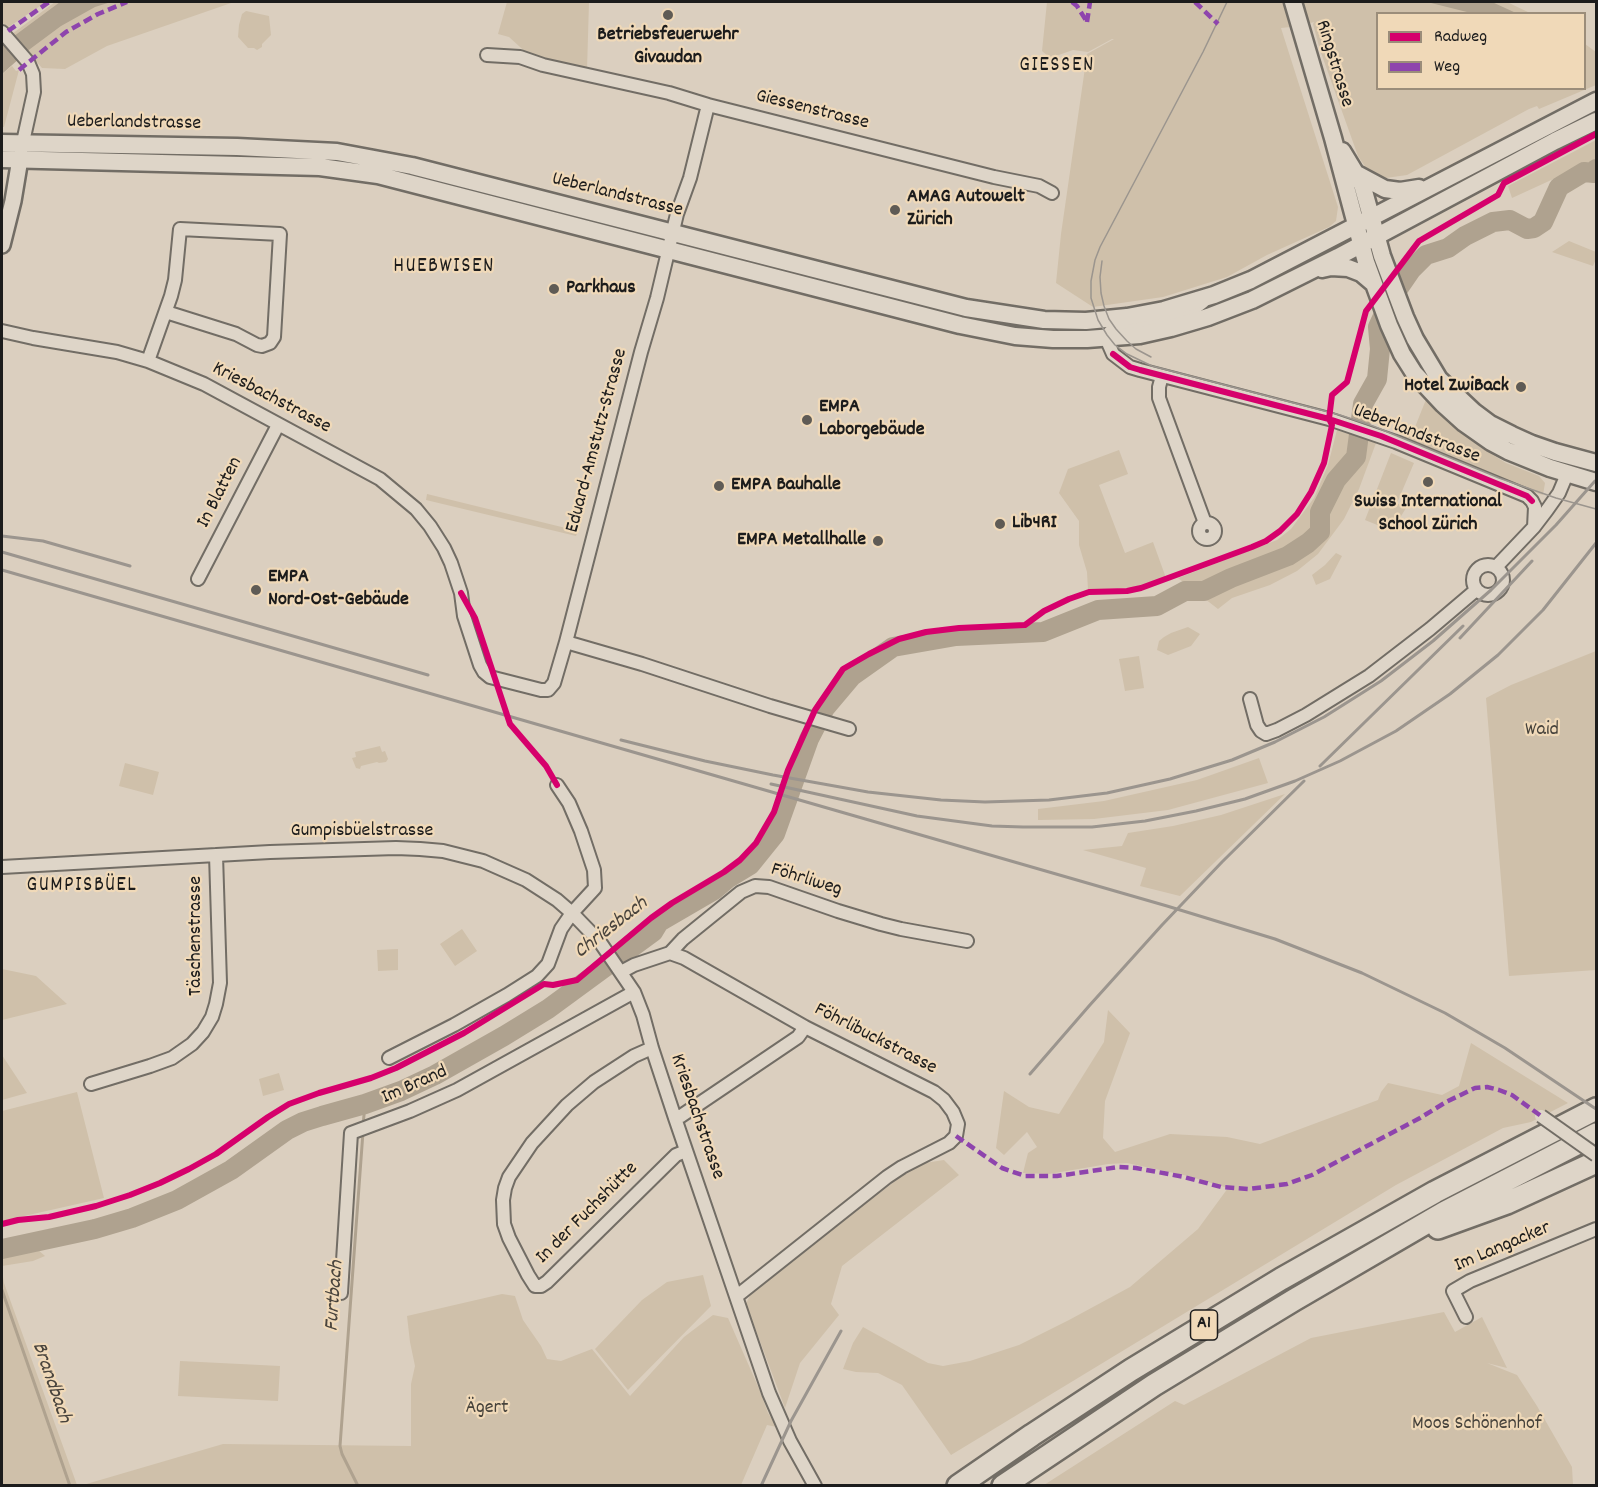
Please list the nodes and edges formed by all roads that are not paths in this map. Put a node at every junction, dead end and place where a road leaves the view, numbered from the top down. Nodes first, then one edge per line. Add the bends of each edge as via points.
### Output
1 (1293, 2) edge
2 (3, 34) edge
3 (487, 54) dead end
4 (1596, 100) edge
5 (708, 105) junction
6 (1596, 121) edge
7 (1334, 138) junction
8 (2, 143) edge
9 (21, 151) junction
10 (2, 159) edge
11 (1357, 174) junction
12 (1434, 184) junction
13 (1052, 193) dead end
14 (1372, 217) junction
15 (1356, 226) junction
16 (673, 232) junction
17 (1377, 236) junction
18 (1361, 244) junction
19 (2, 245) edge
20 (669, 250) junction
21 (1312, 270) junction
22 (1371, 280) junction
23 (1214, 295) junction
24 (166, 312) junction
25 (2, 331) edge
26 (1106, 338) junction
27 (148, 361) junction
28 (1162, 376) junction
29 (278, 425) junction
30 (1573, 457) junction
31 (1596, 463) edge
32 (1567, 474) junction
33 (1596, 482) edge
34 (1205, 523) dead end
35 (1534, 527) junction
36 (1496, 567) junction
37 (198, 579) dead end
38 (1476, 590) junction
39 (461, 593) joint
40 (566, 642) junction
41 (1250, 699) dead end
42 (849, 729) dead end
43 (557, 785) dead end
44 (216, 855) junction
45 (2, 867) edge
46 (572, 913) junction
47 (967, 941) dead end
48 (669, 953) junction
49 (620, 970) junction
50 (634, 992) junction
51 (806, 1027) junction
52 (652, 1048) junction
53 (388, 1058) dead end
54 (91, 1084) dead end
55 (1596, 1109) edge
56 (1541, 1116) dead end
57 (675, 1118) junction
58 (1596, 1134) edge
59 (686, 1151) junction
60 (1596, 1155) edge
61 (1596, 1162) edge
62 (1596, 1229) edge
63 (1390, 1245) junction
64 (341, 1293) dead end
65 (737, 1296) junction
66 (1466, 1317) dead end
67 (811, 1484) edge
68 (958, 1485) edge
69 (1003, 1485) edge

1 - 7 main road, Ringstrasse
2 - 9 street via 33,74
3 - 5 street, Giessenstrasse via 520,57
4 - 12 main road, Ueberlandstrasse
5 - 13 street, Giessenstrasse via 1039,186
5 - 16 street
6 - 17 main road, Ueberlandstrasse
7 - 11 main road, Ringstrasse
7 - 15 main road, Ringstrasse
8 - 9 main road, Ueberlandstrasse
9 - 10 main road, Ueberlandstrasse
9 - 16 main road, Ueberlandstrasse via 237,147 337,152 412,166
9 - 19 street
9 - 20 main road, Ueberlandstrasse via 320,167 366,173
11 - 12 main road via 1392,190
11 - 14 main road, Ringstrasse
12 - 14 main road, Ueberlandstrasse
14 - 15 main road, Ueberlandstrasse
14 - 17 main road, Ringstrasse
15 - 18 main road, Ringstrasse
15 - 23 main road, Ueberlandstrasse via 1275,269
16 - 20 street
16 - 23 main road, Ueberlandstrasse via 966,308 1044,320 1127,317
17 - 18 main road, Ueberlandstrasse
17 - 30 main road, Ringstrasse via 1405,317 1439,379 1490,424
18 - 21 main road, Ueberlandstrasse
18 - 22 main road, Ringstrasse
20 - 26 main road, Ueberlandstrasse via 1015,336
20 - 40 street, Eduard-Amstutz-Strasse
21 - 22 main road via 1342,267
21 - 26 main road, Ueberlandstrasse via 1208,317 1140,335
22 - 32 main road, Ringstrasse via 1395,340 1414,373 1443,404 1491,442
23 - 26 street, Ueberlandstrasse via 1191,311 1124,326
24 - 24 street via 175,280 180,229 280,234 274,337 270,343 257,345
24 - 27 street
25 - 27 street, Kriesbachstrasse
26 - 28 street, Ueberlandstrasse via 1113,354 1130,367
27 - 29 street, Kriesbachstrasse via 204,384
28 - 34 street via 1159,398
28 - 35 street, Ueberlandstrasse via 1372,433 1527,496 1535,507
29 - 37 street, In Blatten
29 - 39 street, Kriesbachstrasse via 380,479 411,504 444,548
30 - 31 main road, Ringstrasse
30 - 32 main road
32 - 33 main road, Ringstrasse
32 - 35 street via 1556,498
35 - 36 street
36 - 38 street via 1487,565 1476,571
36 - 38 street via 1503,579 1498,592 1489,596
38 - 41 street via 1369,676 1277,730 1261,732
39 - 40 street, Eduard-Amstutz-Strasse via 480,665 490,677 548,690 555,683
40 - 42 street
43 - 46 street via 573,811 594,870 595,888
44 - 45 street, Gumpisbüelstrasse
44 - 46 street, Gumpisbüelstrasse via 396,848 442,851 483,861 526,880
44 - 54 street, Täschenstrasse via 220,983 212,1017 192,1044 172,1058
46 - 49 street, Kriesbachstrasse
46 - 53 street via 561,929 548,964 537,976
47 - 48 street, Föhrliweg via 861,919 769,887 755,886 741,892
48 - 49 street, Föhrliweg
48 - 51 street, Föhrlibuckstrasse
49 - 50 street, Kriesbachstrasse
50 - 52 street, Kriesbachstrasse
50 - 64 street, Im Brand via 458,1090 351,1133
51 - 57 street via 798,1037
51 - 65 street, Föhrlibuckstrasse via 934,1092 953,1112 958,1124 956,1136 943,1148 902,1167
52 - 57 street, Kriesbachstrasse
52 - 59 street, In der Fuchshütte via 580,1093 532,1143 509,1177 503,1200 504,1224 536,1286 547,1282 676,1155
55 - 68 highway, A1 via 1435,1192 1281,1279 1121,1377
56 - 60 street, bridge
57 - 59 street, Kriesbachstrasse
58 - 63 highway, A1
59 - 65 street, Kriesbachstrasse
61 - 63 highway via 1507,1203
62 - 66 street, Im Langacker via 1453,1291
63 - 69 highway, A1 via 1194,1360
65 - 67 street, Kriesbachstrasse via 769,1393

